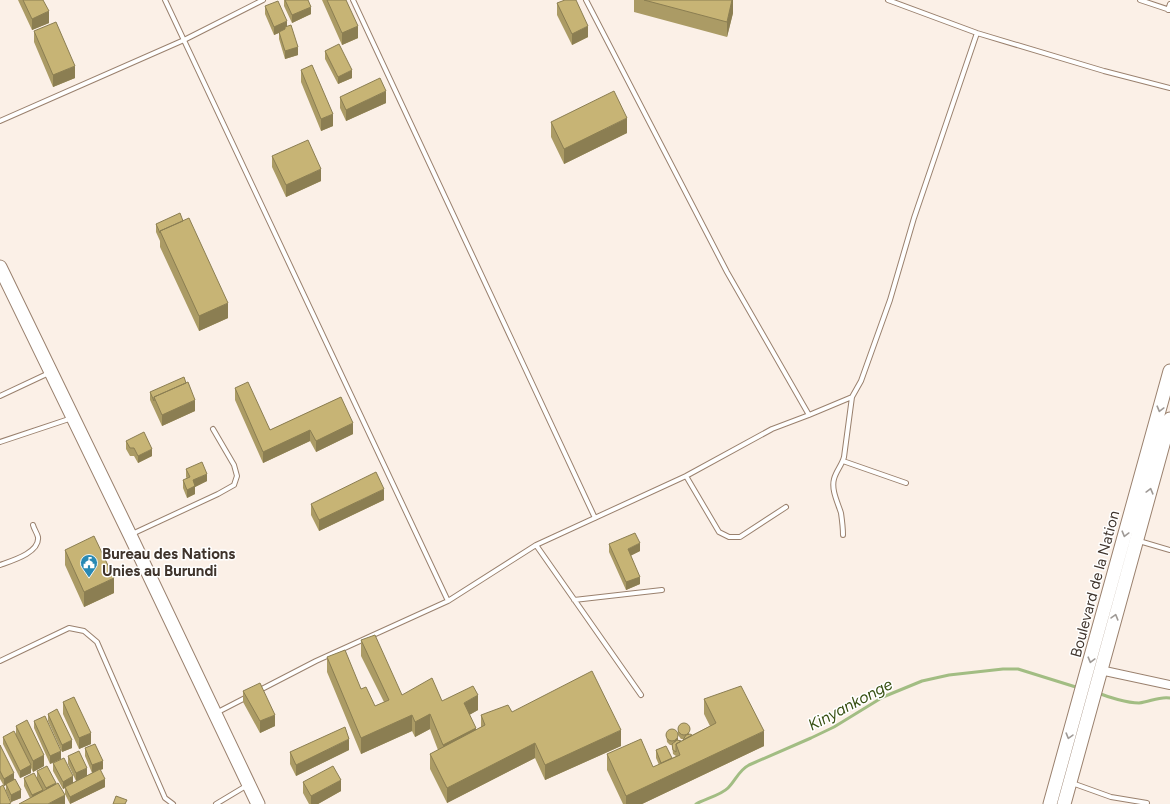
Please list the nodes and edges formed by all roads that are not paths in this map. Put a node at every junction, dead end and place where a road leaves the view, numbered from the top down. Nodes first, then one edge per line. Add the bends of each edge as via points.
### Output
1 (165, 0) edge
2 (263, 0) edge
3 (353, 0) edge
4 (586, 0) edge
5 (888, 0) edge
6 (1140, 0) edge
7 (1170, 4) edge
8 (1169, 10) edge
9 (977, 33) junction
10 (184, 40) junction
11 (1170, 88) edge
12 (0, 121) edge
13 (0, 267) edge
14 (1170, 371) edge
15 (51, 372) junction
16 (0, 396) edge
17 (852, 396) junction
18 (809, 415) junction
19 (74, 417) junction
20 (1170, 419) edge
21 (213, 429) dead end
22 (0, 442) edge
23 (843, 462) junction
24 (686, 476) junction
25 (906, 483) dead end
26 (786, 506) dead end
27 (595, 518) junction
28 (33, 525) dead end
29 (130, 535) junction
30 (844, 535) dead end
31 (1137, 540) junction
32 (536, 545) junction
33 (1170, 550) edge
34 (0, 565) edge
35 (662, 590) dead end
36 (574, 600) junction
37 (448, 601) junction
38 (0, 661) edge
39 (1095, 676) junction
40 (1170, 685) edge
41 (256, 692) edge
42 (640, 695) dead end
43 (249, 696) edge
44 (1086, 701) junction
45 (216, 713) junction
46 (1070, 782) junction
47 (248, 784) junction
48 (1147, 803) edge
49 (172, 804) edge
50 (216, 804) edge
51 (258, 804) edge
52 (1050, 804) edge
53 (1064, 804) edge

1 - 10 lane
2 - 10 lane
3 - 27 lane
4 - 18 lane via 726,272
5 - 9 lane
6 - 8 lane
7 - 8 lane
9 - 11 lane
9 - 17 lane via 914,218 890,300 861,381
10 - 12 lane
10 - 37 lane
13 - 15 main road
14 -> 39 main road, Boulevard de la Nation
15 - 16 lane
15 - 19 main road
17 - 18 lane
17 - 23 lane
18 - 24 lane via 772,429
19 - 22 lane
19 - 29 main road
31 -> 20 main road, Boulevard de la Nation
21 - 29 lane via 234,465 237,476 234,485
23 - 25 lane
23 - 30 lane via 833,481
24 - 26 lane via 719,532 729,537 740,537
24 - 27 lane
27 - 32 lane
28 - 34 lane via 38,538 36,546 28,554
29 - 45 main road
31 - 33 lane
39 -> 31 main road, Boulevard de la Nation
32 - 36 lane
32 - 37 lane
35 - 36 lane
36 - 42 lane
37 - 41 lane via 316,661
38 - 49 lane via 69,628 84,631 97,642 165,798
39 - 40 street
39 - 44 main road, Boulevard de la Nation
43 - 45 lane
44 - 46 main road, Boulevard de la Nation
44 -> 52 main road, Boulevard de la Nation
45 - 47 main road
46 - 48 lane via 1111,797
46 - 53 main road, Boulevard de la Nation
47 - 50 lane
47 - 51 main road

